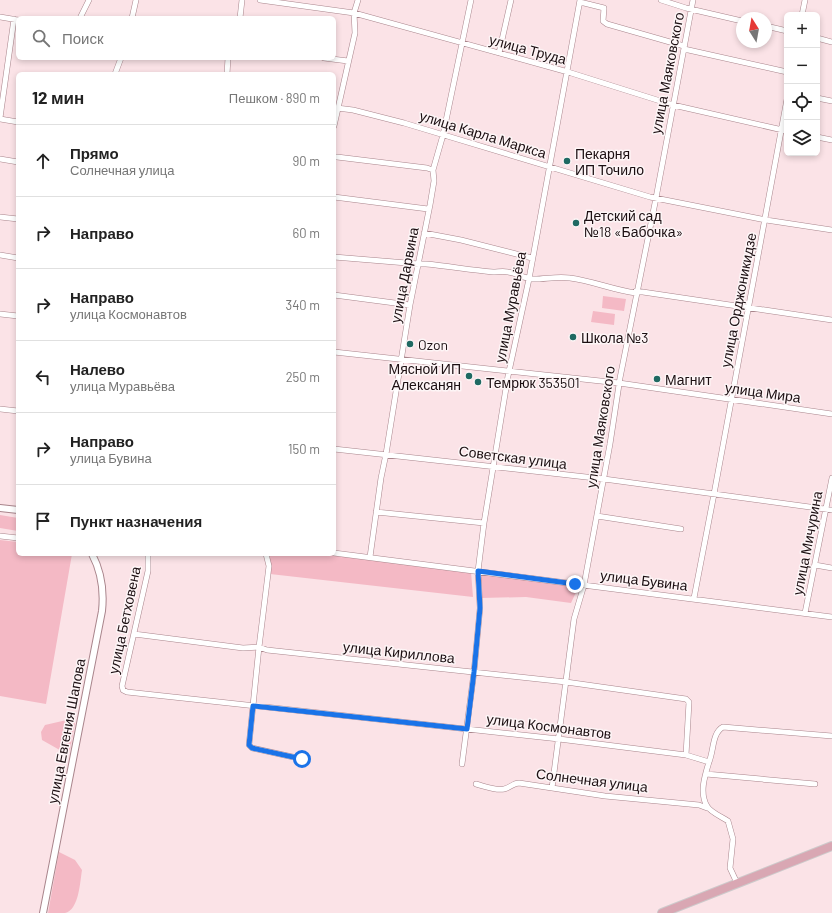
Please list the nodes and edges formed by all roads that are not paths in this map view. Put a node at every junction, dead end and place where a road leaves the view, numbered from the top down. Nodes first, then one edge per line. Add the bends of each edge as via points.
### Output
1 (89, 0) edge
2 (136, 0) edge
3 (242, 0) edge
4 (260, 0) edge
5 (358, 0) edge
6 (471, 0) edge
7 (511, 0) edge
8 (661, 0) edge
9 (693, 0) edge
10 (805, 0) edge
11 (580, 1) edge
12 (691, 9) junction
13 (803, 12) edge
14 (354, 13) junction
15 (81, 16) edge
16 (132, 16) edge
17 (240, 16) edge
18 (0, 17) edge
19 (16, 20) edge
20 (736, 20) edge
21 (772, 27) edge
22 (784, 30) edge
23 (820, 39) edge
24 (832, 42) edge
25 (462, 43) junction
26 (684, 48) junction
27 (499, 53) junction
28 (120, 60) edge
29 (228, 60) edge
30 (336, 60) edge
31 (348, 61) junction
32 (784, 71) edge
33 (116, 72) edge
34 (227, 72) edge
35 (568, 72) junction
36 (820, 99) edge
37 (832, 101) edge
38 (673, 105) junction
39 (337, 108) junction
40 (336, 114) edge
41 (0, 119) edge
42 (16, 122) edge
43 (784, 130) edge
44 (443, 135) junction
45 (820, 138) edge
46 (832, 140) edge
47 (336, 157) edge
48 (0, 159) edge
49 (16, 162) edge
50 (550, 167) junction
51 (433, 170) junction
52 (336, 197) edge
53 (656, 198) junction
54 (428, 209) junction
55 (0, 217) edge
56 (16, 219) edge
57 (766, 220) junction
58 (832, 230) edge
59 (424, 233) junction
60 (0, 255) edge
61 (336, 257) edge
62 (16, 258) edge
63 (532, 258) junction
64 (419, 264) junction
65 (529, 279) junction
66 (636, 292) junction
67 (336, 294) edge
68 (410, 305) junction
69 (748, 308) junction
70 (0, 314) edge
71 (16, 316) edge
72 (832, 320) edge
73 (336, 352) edge
74 (401, 359) junction
75 (510, 370) junction
76 (619, 383) junction
77 (732, 400) junction
78 (0, 409) edge
79 (16, 411) edge
80 (832, 414) edge
81 (336, 449) edge
82 (386, 454) junction
83 (493, 466) junction
84 (832, 478) edge
85 (604, 479) junction
86 (714, 494) junction
87 (0, 508) edge
88 (829, 509) edge
89 (16, 510) edge
90 (376, 512) junction
91 (597, 516) junction
92 (484, 522) junction
93 (681, 529) dead end
94 (0, 536) edge
95 (16, 538) edge
96 (336, 553) edge
97 (93, 556) edge
98 (148, 556) edge
99 (266, 556) edge
100 (370, 558) junction
101 (815, 566) junction
102 (832, 568) edge
103 (478, 571) junction
104 (584, 585) junction
105 (694, 598) junction
106 (805, 613) junction
107 (832, 617) edge
108 (134, 634) junction
109 (259, 647) junction
110 (474, 672) junction
111 (566, 682) junction
112 (123, 690) joint
113 (253, 706) junction
114 (467, 729) junction
115 (832, 736) edge
116 (559, 739) junction
117 (686, 755) junction
118 (302, 759) dead end
119 (709, 762) junction
120 (462, 764) dead end
121 (706, 774) junction
122 (476, 784) dead end
123 (815, 784) dead end
124 (552, 788) junction
125 (707, 808) junction
126 (832, 846) edge
127 (737, 883) junction
128 (43, 913) edge
129 (662, 913) edge

1 - 15 street
2 - 16 street
3 - 17 street
4 - 14 street, улица Труда
5 - 14 street
6 - 25 street, улица Дарвина
7 - 27 street
8 - 12 street
9 - 12 street, улица Маяковского
10 - 13 street
11 - 26 street via 604,8 603,21 607,24
11 - 35 street, улица Муравьёва
12 - 20 street
12 - 26 street, улица Маяковского
14 - 25 street, улица Труда
14 - 31 street via 355,33
18 - 19 street
19 - 41 street
21 - 22 street
23 - 24 street
25 - 27 street, улица Труда
25 - 44 street, улица Дарвина
26 - 32 street
26 - 38 street, улица Маяковского
27 - 35 street, улица Труда
28 - 33 street
29 - 34 street
30 - 31 street
31 - 39 street
35 - 38 street, улица Труда
35 - 50 street, улица Муравьёва
36 - 37 street
38 - 43 street, улица Труда
38 - 53 street, улица Маяковского
39 - 40 street
39 - 44 street, улица Карла Маркса via 374,115
41 - 42 street
43 - 57 street, улица Орджоникидзе
44 - 50 street, улица Карла Маркса
44 - 51 street, улица Дарвина
45 - 46 street
47 - 51 street
48 - 49 street
50 - 53 street, улица Карла Маркса
50 - 63 street, улица Муравьёва
51 - 54 street, улица Дарвина via 434,181
52 - 54 street
53 - 57 street, улица Карла Маркса
53 - 66 street, улица Маяковского
54 - 59 street, улица Дарвина
55 - 56 street
57 - 58 street, улица Карла Маркса
57 - 69 street, улица Орджоникидзе
59 - 63 street
59 - 64 street, улица Дарвина
60 - 62 street
61 - 64 street
63 - 65 street, улица Муравьёва
64 - 65 street via 508,272
64 - 68 street, улица Дарвина
65 - 66 street via 570,278
65 - 75 street, улица Муравьёва
66 - 69 street
66 - 76 street, улица Маяковского
67 - 68 street
68 - 74 street, улица Дарвина
69 - 72 street
69 - 77 street, улица Орджоникидзе
70 - 71 street
73 - 74 street, улица Мира
74 - 75 street, улица Мира
74 - 82 street, улица Дарвина
75 - 76 street, улица Мира
75 - 83 street, улица Муравьёва
76 - 77 street, улица Мира
76 - 85 street, улица Маяковского
77 - 80 street, улица Мира
77 - 86 street, улица Орджоникидзе
78 - 79 street
81 - 82 street, Советская улица
82 - 83 street, Советская улица
82 - 90 street, улица Дарвина
83 - 85 street, Советская улица
83 - 92 street, улица Муравьёва
84 - 88 street, улица Мичурина
85 - 86 street, Советская улица
85 - 91 street, улица Маяковского
86 - 88 street, Советская улица
86 - 105 street, улица Орджоникидзе
87 - 89 street
88 - 101 street, улица Мичурина
90 - 92 street
90 - 100 street, улица Дарвина
91 - 93 street
91 - 104 street, улица Маяковского
92 - 103 street, улица Муравьёва
94 - 95 street
96 - 100 street, улица Бувина
97 - 128 street, улица Евгения Шапова via 100,578 102,607
98 - 108 street, улица Бетховена via 148,572
99 - 109 street via 269,566
100 - 103 street, улица Бувина
101 - 102 street
101 - 106 street, улица Мичурина
103 - 104 street, улица Бувина
103 - 110 street, улица Муравьёва via 480,608
104 - 105 street, улица Бувина
104 - 111 street, улица Маяковского via 574,619
105 - 106 street, улица Бувина
106 - 107 street, улица Бувина
108 - 109 street, улица Кириллова via 243,648
108 - 112 street, улица Бетховена
109 - 110 street, улица Кириллова via 267,650
109 - 113 street
110 - 111 street, улица Кириллова
110 - 114 street, улица Муравьёва
111 - 116 street, улица Маяковского
111 - 117 street, улица Кириллова via 686,699 689,702
112 - 113 street, улица Космонавтов
113 - 114 street, улица Космонавтов
113 - 118 street via 249,745 252,748
114 - 116 street, улица Космонавтов
114 - 120 street, улица Муравьёва
115 - 119 street via 723,727 716,734
116 - 117 street, улица Космонавтов
116 - 124 street, улица Маяковского
117 - 119 street, улица Космонавтов
119 - 121 street
121 - 123 street
121 - 125 street via 704,792
122 - 124 street, Солнечная улица via 500,789 516,783
124 - 125 street, Солнечная улица
125 - 127 street via 728,822 733,839 730,868
126 - 127 main road
127 - 129 main road

